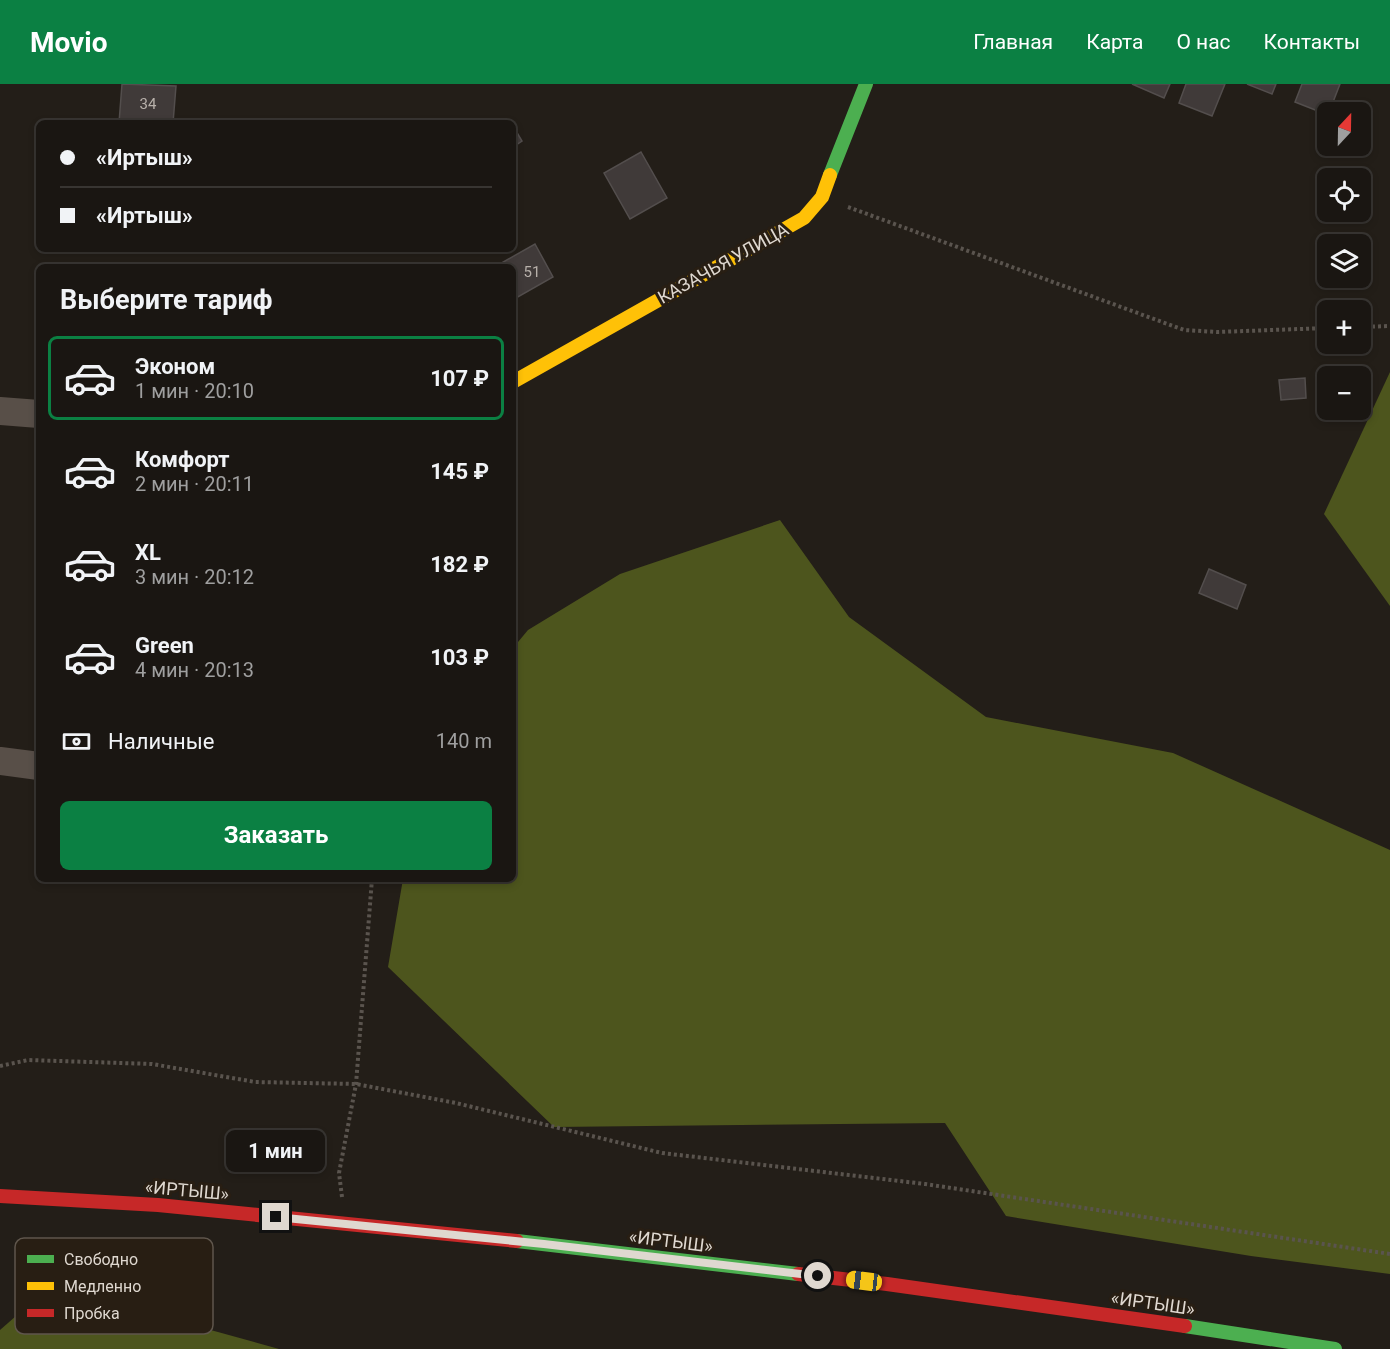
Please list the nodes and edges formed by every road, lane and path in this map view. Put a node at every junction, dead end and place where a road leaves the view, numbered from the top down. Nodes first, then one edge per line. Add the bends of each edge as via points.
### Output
1 (866, 84) edge
2 (822, 197) junction
3 (1390, 326) edge
4 (1371, 327) edge
5 (1317, 328) edge
6 (516, 380) edge
7 (0, 411) edge
8 (36, 414) edge
9 (0, 761) edge
10 (36, 766) edge
11 (372, 882) edge
12 (0, 1066) edge
13 (356, 1084) junction
14 (0, 1196) edge
15 (346, 1224) junction
16 (1390, 1254) edge
17 (1335, 1349) edge

1 - 2 main road, КАЗАЧЬЯ УЛИЦА
2 - 5 path via 1184,330
2 - 6 main road, КАЗАЧЬЯ УЛИЦА via 804,218
3 - 4 path
7 - 8 street
9 - 10 street
11 - 13 path
12 - 13 path via 28,1060 152,1064 255,1082
13 - 15 path via 339,1173
13 - 16 path via 456,1103 662,1153 925,1184
14 - 15 main road, «ИРТЫШ» via 158,1205
15 - 17 main road, «ИРТЫШ» via 875,1282

